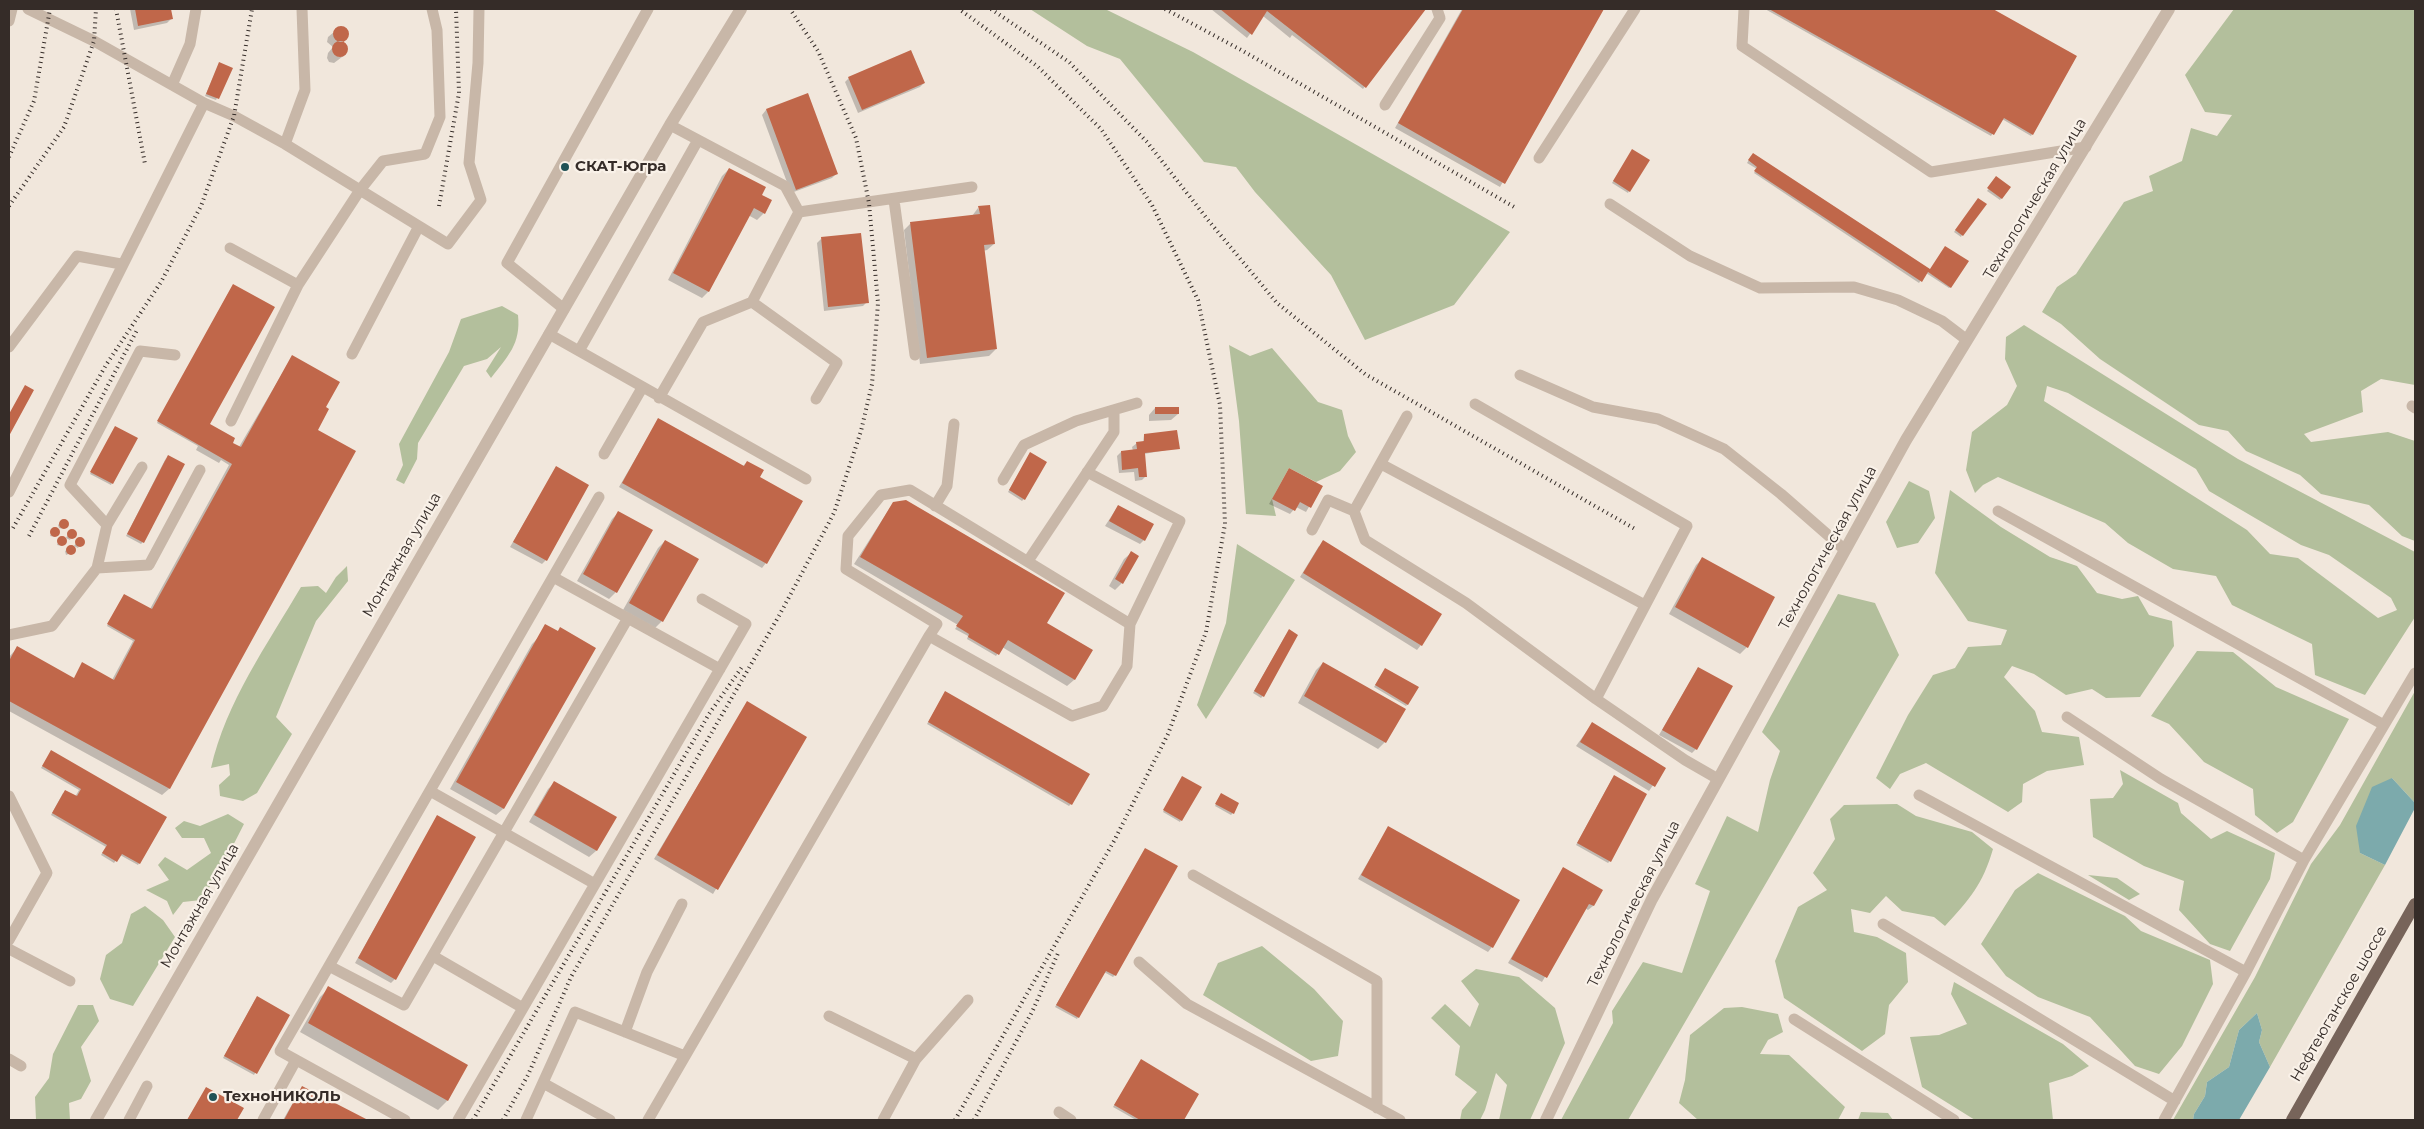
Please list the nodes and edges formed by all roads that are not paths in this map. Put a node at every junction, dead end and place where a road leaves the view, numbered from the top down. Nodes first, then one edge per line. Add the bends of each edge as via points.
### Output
1 (12, 9) edge
2 (28, 9) edge
3 (196, 9) edge
4 (302, 9) edge
5 (432, 9) edge
6 (479, 9) edge
7 (648, 9) edge
8 (741, 9) edge
9 (1437, 9) edge
10 (1635, 9) edge
11 (1744, 9) edge
12 (2169, 9) edge
13 (9, 20) edge
14 (172, 85) junction
15 (204, 103) junction
16 (1385, 105) dead end
17 (670, 125) junction
18 (698, 140) junction
19 (285, 144) junction
20 (2086, 147) junction
21 (1539, 158) dead end
22 (972, 187) dead end
23 (360, 190) junction
24 (894, 200) junction
25 (1610, 204) dead end
26 (799, 212) junction
27 (419, 226) junction
28 (230, 248) dead end
29 (121, 264) junction
30 (298, 285) junction
31 (752, 302) junction
32 (564, 309) junction
33 (549, 334) junction
34 (1967, 340) junction
35 (9, 347) edge
36 (579, 351) junction
37 (352, 354) dead end
38 (175, 355) dead end
39 (915, 355) dead end
40 (1520, 375) dead end
41 (642, 388) junction
42 (659, 398) junction
43 (816, 399) dead end
44 (1137, 403) dead end
45 (1476, 404) dead end
46 (1114, 410) junction
47 (1407, 416) dead end
48 (231, 421) dead end
49 (954, 424) dead end
50 (604, 454) dead end
51 (1381, 464) junction
52 (142, 466) dead end
53 (200, 470) dead end
54 (1087, 472) junction
55 (806, 479) dead end
56 (1003, 480) dead end
57 (9, 492) edge
58 (599, 497) dead end
59 (935, 506) junction
60 (1354, 511) junction
61 (1998, 511) dead end
62 (108, 525) junction
63 (1312, 530) dead end
64 (1845, 550) junction
65 (1028, 561) junction
66 (97, 568) junction
67 (553, 577) junction
68 (702, 599) dead end
69 (1645, 605) junction
70 (628, 618) junction
71 (1130, 624) junction
72 (9, 635) edge
73 (929, 636) junction
74 (720, 669) junction
75 (2415, 673) edge
76 (1596, 699) junction
77 (2067, 717) dead end
78 (2384, 725) junction
79 (1718, 779) junction
80 (430, 791) junction
81 (1919, 795) dead end
82 (9, 796) edge
83 (504, 833) junction
84 (2304, 860) junction
85 (1193, 875) dead end
86 (595, 884) junction
87 (682, 904) dead end
88 (2415, 904) edge
89 (1883, 924) dead end
90 (9, 940) edge
91 (9, 949) edge
92 (433, 956) junction
93 (1138, 962) dead end
94 (329, 966) junction
95 (2246, 972) junction
96 (70, 982) dead end
97 (968, 1000) dead end
98 (523, 1008) junction
99 (828, 1016) dead end
100 (1794, 1019) dead end
101 (625, 1032) junction
102 (685, 1056) junction
103 (9, 1060) edge
104 (296, 1060) junction
105 (916, 1060) junction
106 (21, 1066) dead end
107 (542, 1083) junction
108 (148, 1086) dead end
109 (2175, 1101) junction
110 (1377, 1108) junction
111 (1059, 1112) dead end
112 (96, 1120) edge
113 (129, 1120) edge
114 (263, 1120) edge
115 (405, 1120) edge
116 (458, 1120) edge
117 (526, 1120) edge
118 (610, 1120) edge
119 (648, 1120) edge
120 (883, 1120) edge
121 (1071, 1120) edge
122 (1400, 1120) edge
123 (1546, 1120) edge
124 (1954, 1120) edge
125 (2164, 1120) edge
126 (2292, 1120) edge

1 - 13 lane
2 - 14 lane via 94,41
3 - 14 lane via 190,44
4 - 19 lane via 305,90
5 - 23 lane via 437,30 440,117 425,154 383,161
6 - 27 lane via 469,164 481,200 448,244
7 - 32 lane via 507,263
8 - 17 street, Монтажная улица
9 - 16 lane via 1440,18
10 - 21 lane
11 - 20 lane via 1742,46 1931,172
12 - 20 street, Технологическая улица
14 - 15 lane
15 - 19 lane
15 - 29 lane
17 - 18 lane
17 - 32 street, Монтажная улица
18 - 26 lane via 786,186
18 - 36 lane
19 - 23 lane
20 - 34 street, Технологическая улица
22 - 24 lane
23 - 27 lane
23 - 30 lane
24 - 26 lane
24 - 39 lane
25 - 34 lane via 1690,256 1760,288 1854,287 1898,300 1942,321
26 - 31 lane
27 - 37 lane
28 - 30 lane
29 - 35 lane via 77,256
29 - 57 lane
30 - 48 lane
31 - 42 lane via 704,322
31 - 43 lane via 837,363
32 - 33 street, Монтажная улица
33 - 36 lane
33 - 112 street, Монтажная улица
34 - 64 street, Технологическая улица via 1906,440
36 - 41 lane
38 - 62 lane via 140,350 70,485
40 - 64 lane via 1593,407 1658,419 1724,449
41 - 42 lane
41 - 50 lane
42 - 55 lane
44 - 46 lane
45 - 69 lane via 1688,526
46 - 54 lane via 1114,432
46 - 56 lane via 1076,422 1024,445
47 - 51 lane
49 - 59 lane via 947,486
51 - 60 lane
51 - 69 lane
52 - 62 lane
53 - 66 lane via 149,565
54 - 65 lane
54 - 71 lane via 1180,521
58 - 67 lane
59 - 65 lane
59 - 73 lane via 910,490 881,495 848,536 846,569 937,624
60 - 63 lane via 1328,500
60 - 76 lane via 1365,540 1466,603
61 - 78 lane
62 - 66 lane
64 - 79 street, Технологическая улица
65 - 71 lane
66 - 72 lane via 52,626
67 - 70 lane
67 - 80 lane
68 - 74 lane via 746,624
69 - 76 lane
70 - 74 lane
70 - 83 lane
71 - 73 lane via 1127,666 1103,706 1072,716
73 - 102 lane
74 - 86 lane
75 - 78 lane
76 - 79 lane
77 - 84 lane via 2161,779
78 - 84 lane
79 - 123 street, Технологическая улица via 1652,899
80 - 83 lane
80 - 94 lane
81 - 95 lane
82 - 90 lane via 47,873
83 - 86 lane
83 - 92 lane
84 - 95 lane
85 - 110 lane via 1377,981
86 - 98 lane
87 - 101 lane via 647,972
88 - 126 main road, Нефтеюганское шоссе
89 - 109 lane
91 - 96 lane
92 - 94 lane via 404,1006
92 - 98 lane
93 - 110 lane via 1187,1004
94 - 104 lane via 280,1051
95 - 109 lane
97 - 105 lane
98 - 116 lane
99 - 105 lane
100 - 124 lane
101 - 102 lane
101 - 107 lane via 575,1012
102 - 119 lane
103 - 106 lane
104 - 114 lane
104 - 115 lane
105 - 120 lane
107 - 117 lane
107 - 118 lane
108 - 113 lane
109 - 125 lane
110 - 122 lane
111 - 121 lane

